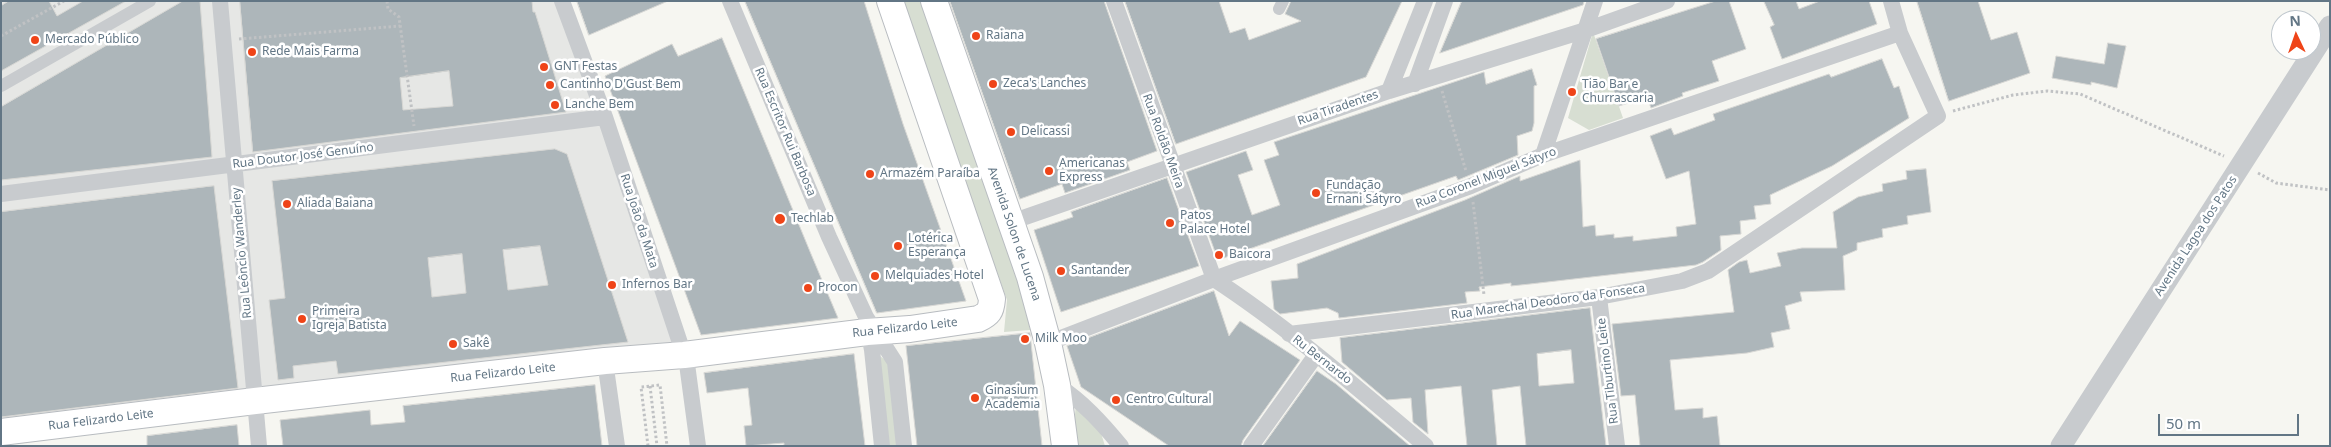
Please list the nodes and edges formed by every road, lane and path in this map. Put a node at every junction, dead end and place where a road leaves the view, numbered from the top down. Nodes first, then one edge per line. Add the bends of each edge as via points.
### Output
1 (53, 1) edge
2 (64, 1) edge
3 (150, 1) edge
4 (220, 1) edge
5 (387, 1) edge
6 (562, 1) edge
7 (730, 1) edge
8 (890, 1) edge
9 (934, 1) edge
10 (1114, 1) edge
11 (1425, 1) edge
12 (1595, 1) edge
13 (1667, 1) edge
14 (1891, 1) edge
15 (1440, 3) edge
16 (55, 6) junction
17 (400, 26) junction
18 (2330, 26) edge
19 (1586, 30) junction
20 (1900, 34) junction
21 (1, 36) edge
22 (224, 40) junction
23 (1438, 76) junction
24 (1414, 84) junction
25 (1, 86) edge
26 (1389, 91) junction
27 (1938, 116) junction
28 (605, 117) junction
29 (416, 141) junction
30 (1543, 155) junction
31 (235, 164) junction
32 (2242, 164) junction
33 (1172, 165) junction
34 (1471, 186) junction
35 (2330, 190) edge
36 (1, 194) edge
37 (1011, 222) junction
38 (1214, 279) junction
39 (1599, 297) junction
40 (1487, 312) junction
41 (870, 327) junction
42 (1289, 334) junction
43 (1048, 343) junction
44 (684, 355) junction
45 (1316, 355) junction
46 (605, 362) junction
47 (1057, 385) junction
48 (650, 386) junction
49 (256, 401) junction
50 (1, 432) edge
51 (656, 439) junction
52 (647, 440) junction
53 (259, 446) edge
54 (616, 446) edge
55 (648, 446) edge
56 (658, 446) edge
57 (667, 446) edge
58 (698, 446) edge
59 (882, 446) edge
60 (904, 446) edge
61 (1065, 446) edge
62 (1121, 446) edge
63 (1251, 446) edge
64 (1426, 446) edge
65 (1617, 446) edge
66 (2061, 446) edge

1 - 16 path
2 - 16 path
3 - 25 street
4 - 22 street, Rua Leôncio Wanderley
5 - 17 path via 388,9 399,17
6 - 28 street, Rua João da Mata
7 - 41 street, Rua Escritor Rui Barbosa
8 - 41 main road, Rua Felizardo Leite via 992,299 991,310 978,319 910,329
9 - 37 main road, Avenida Solon de Lucena
10 - 33 street, Rua Roldão Meira
11 - 26 street
12 - 19 street
13 - 19 street, Rua Tiradentes
14 - 20 street
15 - 24 street
16 - 21 path
17 - 22 path
17 - 29 path
18 - 32 street, Avenida Lagoa dos Patos
19 - 23 street, Rua Tiradentes
19 - 30 street
20 - 27 street
20 - 30 street, Rua Coronel Miguel Sátyro
22 - 31 street, Rua Leôncio Wanderley
23 - 24 street, Rua Tiradentes
23 - 34 path
24 - 26 street, Rua Tiradentes
26 - 33 street, Rua Tiradentes
27 - 32 path via 2014,95 2047,91 2080,94
27 - 39 street, Rua Marechal Deodoro da Fonseca via 1708,271 1682,281
28 - 29 street, Rua Doutor José Genuíno
28 - 44 street, Rua João da Mata
29 - 31 street, Rua Doutor José Genuíno
30 - 34 street, Rua Coronel Miguel Sátyro
31 - 36 street, Rua Doutor José Genuíno
31 - 49 street, Rua Leôncio Wanderley
32 - 35 path via 2276,182
32 - 66 street, Avenida Lagoa dos Patos
33 - 37 street, Rua Tiradentes
33 - 38 street, Rua Roldão Meira
34 - 38 street, Rua Coronel Miguel Sátyro
34 - 40 path
37 - 43 main road, Avenida Solon de Lucena
38 - 42 street, Ru Bernardo
38 - 43 street, Rua Coronel Miguel Sátyro
39 - 40 street, Rua Marechal Deodoro da Fonseca
39 - 65 street, Rua Tiburtino Leite
40 - 42 street, Rua Marechal Deodoro da Fonseca
41 - 44 main road, Rua Felizardo Leite
41 - 59 street, Rua Escritor Rui Barbosa
41 - 60 street, Rua Escritor Rui Barbosa via 895,362
42 - 45 street, Ru Bernardo
43 - 47 main road, Avenida Solon de Lucena
44 - 46 main road, Rua Felizardo Leite
44 - 58 street, Rua João da Mata
45 - 63 street
45 - 64 street, Ru Bernardo
46 - 49 main road, Rua Felizardo Leite
46 - 54 street
47 - 61 main road, Avenida Solon de Lucena
47 - 62 street via 1094,414
48 - 51 path
48 - 52 path via 641,387
48 - 57 path via 660,385
49 - 50 main road, Rua Felizardo Leite
49 - 53 street, Rua Leôncio Wanderley
51 - 52 path
51 - 56 path
52 - 55 path

